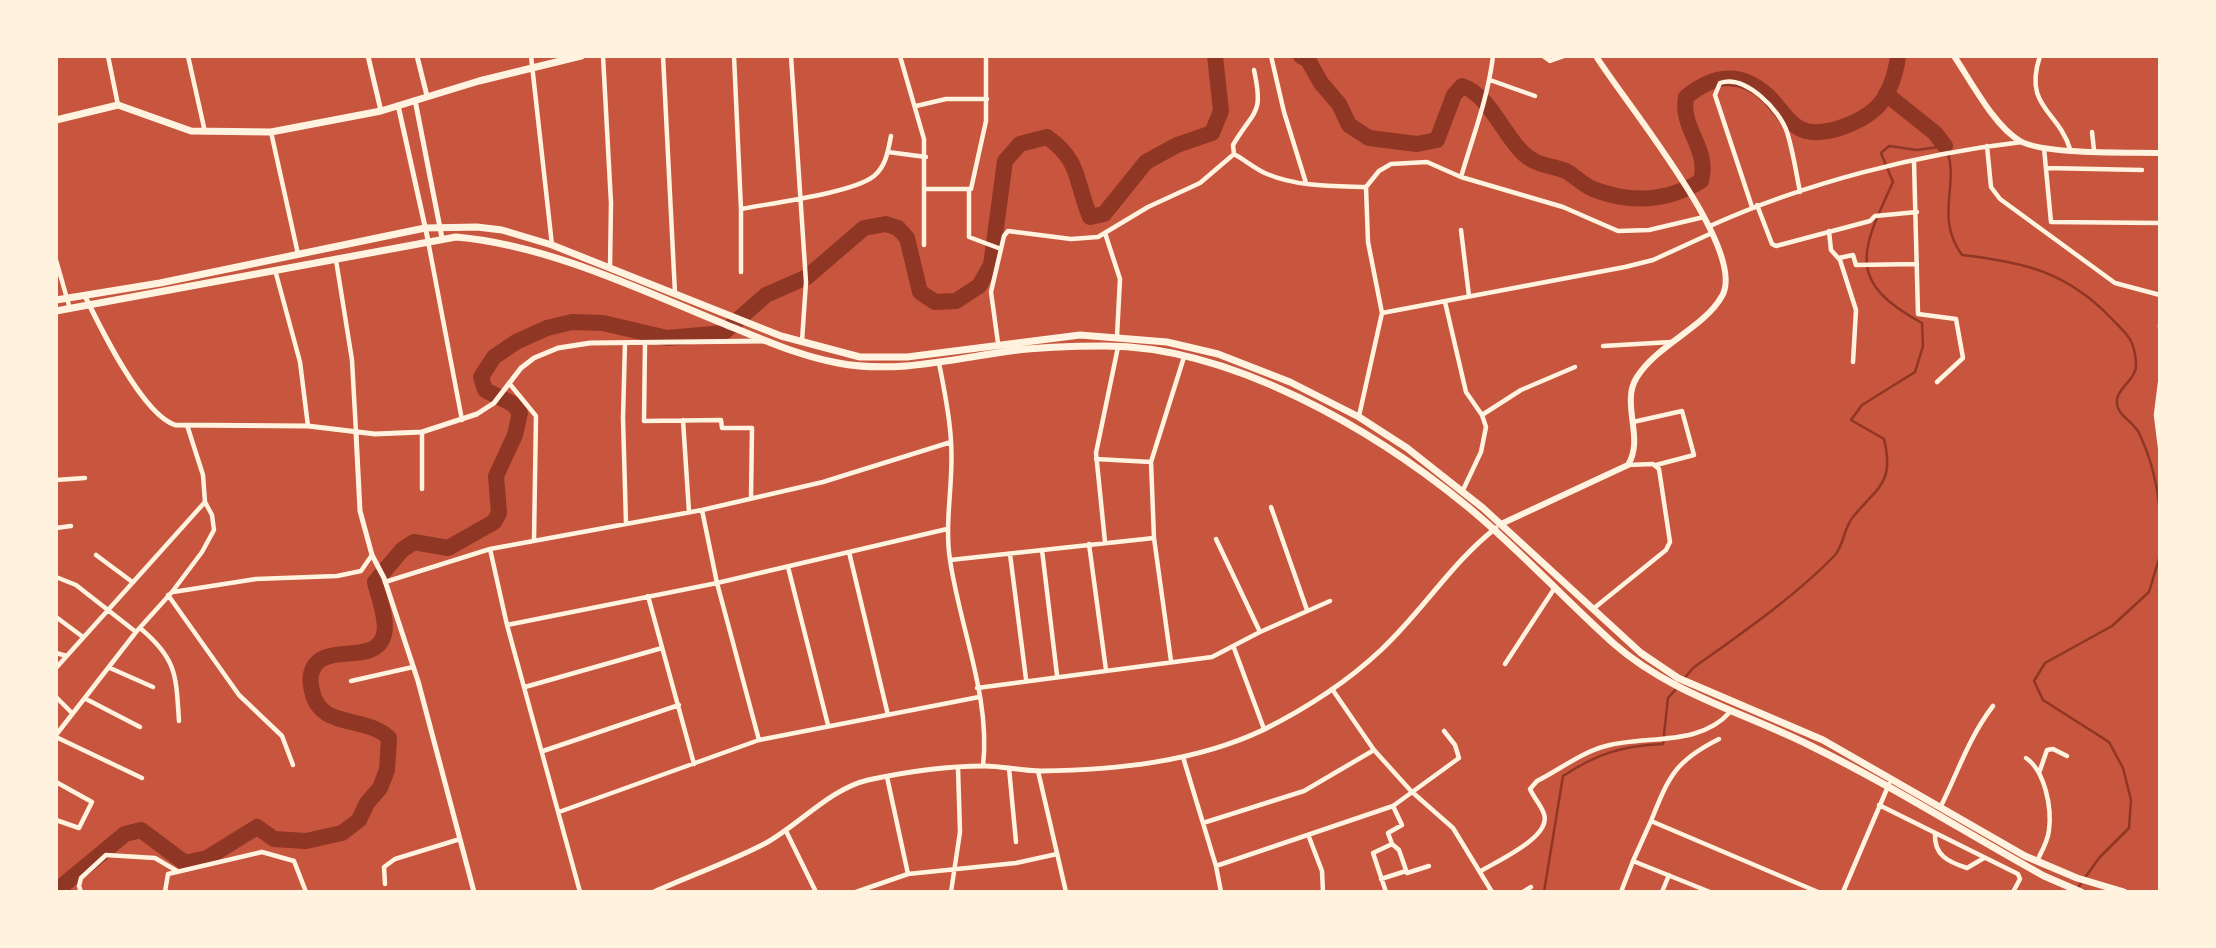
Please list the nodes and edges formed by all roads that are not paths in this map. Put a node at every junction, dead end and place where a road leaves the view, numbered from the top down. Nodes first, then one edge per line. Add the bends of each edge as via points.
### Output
1 (108, 56) edge
2 (188, 56) edge
3 (368, 56) edge
4 (417, 56) edge
5 (531, 56) edge
6 (580, 56) edge
7 (603, 56) edge
8 (663, 56) edge
9 (734, 56) edge
10 (791, 56) edge
11 (900, 56) edge
12 (986, 56) edge
13 (1271, 56) edge
14 (1493, 56) edge
15 (1543, 56) edge
16 (1564, 56) edge
17 (1596, 56) edge
18 (1954, 56) edge
19 (2040, 56) edge
20 (533, 66) junction
21 (1254, 69) dead end
22 (1490, 80) junction
23 (427, 96) junction
24 (1535, 96) dead end
25 (987, 99) junction
26 (415, 100) junction
27 (118, 105) junction
28 (398, 105) junction
29 (916, 106) junction
30 (381, 111) junction
31 (56, 120) edge
32 (271, 132) junction
33 (2092, 132) dead end
34 (206, 133) junction
35 (891, 136) dead end
36 (2022, 142) junction
37 (1987, 146) junction
38 (2044, 148) junction
39 (2070, 149) junction
40 (2094, 150) junction
41 (888, 152) junction
42 (2160, 153) edge
43 (1234, 154) junction
44 (926, 157) junction
45 (1914, 162) junction
46 (429, 167) junction
47 (2046, 168) junction
48 (2142, 170) dead end
49 (413, 171) junction
50 (1461, 177) junction
51 (1307, 184) junction
52 (1366, 187) junction
53 (924, 189) junction
54 (969, 190) junction
55 (1800, 192) junction
56 (799, 197) junction
57 (1755, 206) junction
58 (741, 209) junction
59 (1917, 212) junction
60 (1704, 217) junction
61 (2160, 223) edge
62 (441, 227) junction
63 (425, 228) junction
64 (1711, 229) junction
65 (1461, 230) dead end
66 (1829, 231) junction
67 (1105, 233) junction
68 (442, 238) junction
69 (428, 240) junction
70 (552, 245) junction
71 (924, 245) dead end
72 (1001, 249) junction
73 (298, 254) junction
74 (336, 258) junction
75 (1839, 258) junction
76 (56, 260) edge
77 (1917, 264) junction
78 (610, 268) junction
79 (275, 270) junction
80 (741, 272) dead end
81 (675, 293) junction
82 (2160, 295) edge
83 (85, 296) junction
84 (1469, 296) junction
85 (68, 298) junction
86 (56, 300) edge
87 (1445, 302) junction
88 (90, 306) junction
89 (70, 309) junction
90 (56, 311) edge
91 (1382, 313) junction
92 (1116, 336) junction
93 (764, 341) junction
94 (1671, 342) junction
95 (625, 343) junction
96 (802, 343) junction
97 (998, 343) junction
98 (645, 345) junction
99 (1118, 346) junction
100 (1603, 346) dead end
101 (1185, 356) junction
102 (939, 362) junction
103 (1853, 362) dead end
104 (1575, 367) dead end
105 (1937, 382) dead end
106 (509, 383) junction
107 (2160, 383) edge
108 (1482, 415) junction
109 (1359, 417) junction
110 (462, 420) junction
111 (683, 420) junction
112 (1633, 422) junction
113 (187, 425) junction
114 (308, 426) junction
115 (422, 432) junction
116 (356, 433) junction
117 (951, 442) junction
118 (2160, 447) edge
119 (1096, 459) junction
120 (1151, 462) junction
121 (1628, 465) junction
122 (1656, 465) junction
123 (85, 478) dead end
124 (56, 480) edge
125 (422, 489) dead end
126 (1463, 490) junction
127 (751, 498) junction
128 (205, 502) junction
129 (1271, 507) dead end
130 (702, 510) junction
131 (690, 512) junction
132 (625, 523) junction
133 (1501, 524) junction
134 (71, 526) dead end
135 (56, 528) edge
136 (947, 529) junction
137 (1493, 530) junction
138 (1154, 538) junction
139 (1216, 539) dead end
140 (534, 540) junction
141 (1105, 542) junction
142 (1089, 544) junction
143 (490, 549) junction
144 (1042, 550) junction
145 (849, 552) junction
146 (1010, 554) junction
147 (96, 555) dead end
148 (372, 555) junction
149 (950, 560) junction
150 (788, 567) junction
151 (56, 577) edge
152 (384, 580) junction
153 (131, 581) junction
154 (717, 583) junction
155 (1554, 590) junction
156 (170, 593) junction
157 (648, 596) junction
158 (1330, 601) dead end
159 (108, 609) junction
160 (1307, 610) junction
161 (1592, 610) junction
162 (56, 617) edge
163 (507, 625) junction
164 (138, 630) junction
165 (1260, 632) junction
166 (83, 637) junction
167 (662, 648) junction
168 (1234, 648) junction
169 (56, 653) edge
170 (67, 656) junction
171 (1171, 662) junction
172 (1505, 663) dead end
173 (413, 667) junction
174 (56, 668) edge
175 (110, 668) junction
176 (1106, 670) junction
177 (1057, 675) junction
178 (1026, 679) junction
179 (351, 681) dead end
180 (153, 687) dead end
181 (525, 687) junction
182 (977, 688) junction
183 (1332, 689) junction
184 (56, 697) edge
185 (979, 697) junction
186 (86, 699) junction
187 (679, 705) junction
188 (1993, 706) dead end
189 (71, 712) junction
190 (1730, 712) junction
191 (888, 715) junction
192 (179, 721) dead end
193 (828, 725) junction
194 (140, 727) dead end
195 (1264, 729) junction
196 (1444, 732) dead end
197 (56, 736) edge
198 (1719, 739) dead end
199 (759, 740) junction
200 (1374, 750) junction
201 (542, 751) junction
202 (2067, 756) dead end
203 (1183, 757) junction
204 (2026, 758) dead end
205 (293, 765) dead end
206 (694, 765) junction
207 (982, 766) junction
208 (958, 768) junction
209 (1009, 768) junction
210 (1038, 771) junction
211 (2039, 773) junction
212 (887, 777) junction
213 (142, 778) dead end
214 (1893, 778) junction
215 (56, 782) edge
216 (1887, 786) junction
217 (1411, 791) junction
218 (1879, 805) junction
219 (1393, 806) junction
220 (1941, 806) junction
221 (559, 812) junction
222 (56, 820) edge
223 (1651, 821) junction
224 (1203, 823) junction
225 (786, 831) junction
226 (1935, 834) junction
227 (1309, 837) junction
228 (461, 839) junction
229 (1016, 842) dead end
230 (1392, 844) junction
231 (1057, 854) junction
232 (1984, 858) junction
233 (1633, 861) junction
234 (2038, 861) junction
235 (1216, 866) junction
236 (1429, 866) dead end
237 (956, 870) junction
238 (1406, 871) junction
239 (1481, 871) junction
240 (178, 872) junction
241 (908, 874) junction
242 (1669, 875) junction
243 (1381, 879) junction
244 (385, 884) dead end
245 (1531, 887) dead end
246 (81, 892) edge
247 (165, 892) edge
248 (306, 892) edge
249 (474, 892) edge
250 (580, 892) edge
251 (654, 892) edge
252 (816, 892) edge
253 (856, 892) edge
254 (951, 892) edge
255 (1066, 892) edge
256 (1221, 892) edge
257 (1323, 892) edge
258 (1385, 892) edge
259 (1492, 892) edge
260 (1523, 892) edge
261 (1621, 892) edge
262 (1662, 892) edge
263 (1710, 892) edge
264 (1818, 892) edge
265 (1843, 892) edge
266 (2013, 892) edge
267 (2081, 892) edge
268 (2124, 892) edge

1 - 27 street
2 - 34 street
3 - 30 street
4 - 23 street
5 - 20 street
6 - 20 main road
7 - 78 street
8 - 81 street
9 - 58 street
10 - 56 street
11 - 29 street
12 - 25 street
13 - 51 street
14 - 22 street
15 - 16 street via 1549,61
17 - 60 main road
18 - 36 main road via 1998,121
19 - 39 street via 2034,79 2037,91 2046,114
20 - 23 main road
20 - 70 street
21 - 43 street via 1256,114 1233,145
22 - 24 street
22 - 50 street
23 - 26 main road
25 - 29 street via 946,99
25 - 54 street via 985,131
26 - 28 main road
26 - 46 street
27 - 31 main road
27 - 34 main road
28 - 30 main road
28 - 49 street
29 - 44 street
30 - 32 main road
32 - 34 main road
32 - 73 street
33 - 40 street
35 - 41 street
36 - 37 street
36 - 38 main road
37 - 45 street
37 - 82 street via 1991,187 2000,199 2115,282
38 - 39 main road
38 - 47 street
39 - 40 main road
40 - 42 main road
41 - 44 street
41 - 56 street via 880,170 867,180
43 - 51 street via 1265,173
43 - 67 street via 1205,179
44 - 53 street
45 - 55 street
45 - 59 street
46 - 49 street
46 - 62 street
47 - 48 street
47 - 61 street via 2051,222
49 - 63 street
50 - 52 street via 1427,162 1402,162 1385,166
50 - 60 street via 1563,207 1618,230 1649,230
51 - 52 street
52 - 91 street via 1370,257
53 - 54 street
53 - 71 street
54 - 72 street via 969,237
55 - 57 street
55 - 57 street via 1782,121 1749,88 1720,83 1716,95
56 - 58 street
56 - 96 street via 806,282
57 - 64 street
57 - 66 street via 1773,245
58 - 80 street
59 - 66 street via 1878,216
59 - 77 street
60 - 64 main road
62 - 63 main road
62 - 68 street
62 - 70 main road via 502,230
63 - 69 street
63 - 73 main road
64 - 84 street via 1653,260
64 - 94 main road via 1725,269 1724,293
65 - 84 street
66 - 75 street via 1831,250
67 - 72 street via 1071,239 1010,230
67 - 92 street via 1121,279
68 - 69 main road
68 - 93 main road via 499,243 550,256
69 - 74 main road
69 - 110 street
70 - 78 main road
72 - 97 street via 991,292
73 - 83 main road
74 - 79 main road
74 - 116 street via 352,360
75 - 77 street via 1853,255 1856,265
75 - 103 street via 1856,310
76 - 85 street
77 - 105 street via 1919,315 1956,319 1960,334 1963,360
78 - 81 main road
79 - 88 main road
79 - 114 street via 300,362
81 - 96 main road
83 - 85 main road
83 - 88 street
84 - 87 street
85 - 86 main road
85 - 89 street
87 - 91 street
87 - 108 street via 1466,392
88 - 89 main road
88 - 113 street via 112,350 151,406 170,423
89 - 90 main road
91 - 109 street
92 - 97 main road
92 - 109 main road via 1167,342 1242,361
93 - 98 street
93 - 102 main road via 806,356 859,366
94 - 100 street
94 - 112 main road via 1633,383
95 - 98 street
95 - 106 street via 590,343 545,352 521,368
95 - 132 street
96 - 97 main road via 880,358
98 - 111 street via 644,421
99 - 101 main road
99 - 102 main road via 1046,348
99 - 119 street
101 - 120 street
101 - 137 main road via 1247,376 1355,428 1453,495
102 - 117 street
104 - 108 street via 1521,390
106 - 110 street via 494,403
106 - 140 street via 536,416
107 - 118 street via 2156,423
108 - 126 street via 1485,442
109 - 126 main road
110 - 115 street
111 - 127 street via 721,420 722,428 752,428
111 - 131 street
112 - 121 main road via 1634,452
112 - 122 street via 1682,411 1694,455
113 - 114 street
113 - 128 street via 203,475
114 - 116 street
115 - 116 street
115 - 125 street
116 - 148 street via 358,499
117 - 127 street via 823,482
117 - 136 street
119 - 120 street
119 - 141 street
120 - 138 street
121 - 122 street
121 - 133 main road
122 - 161 street via 1669,546
123 - 124 street
126 - 133 main road
127 - 130 street
128 - 153 street
128 - 156 street via 214,530
129 - 160 street
130 - 131 street
130 - 154 street
131 - 132 street
132 - 140 street
133 - 137 street
133 - 161 main road
134 - 135 street
136 - 145 street
136 - 149 street
137 - 155 main road
137 - 183 street via 1381,650
138 - 141 street
138 - 171 street
139 - 165 street
140 - 143 street
141 - 142 street
142 - 144 street
142 - 176 street
143 - 152 street
143 - 163 street
144 - 146 street
144 - 177 street
145 - 150 street
145 - 191 street
146 - 149 street
146 - 178 street
147 - 153 street
148 - 152 street
148 - 156 street via 362,571 337,576 256,579
149 - 182 street
150 - 154 street
150 - 193 street
151 - 159 street via 76,585
152 - 173 street
153 - 159 street
154 - 157 street
154 - 199 street
155 - 172 street
155 - 190 main road via 1635,662 1672,686
156 - 164 street
156 - 205 street via 239,695 282,736
157 - 163 street
157 - 167 street
158 - 160 street
159 - 164 street
159 - 166 street
160 - 165 street
161 - 214 main road via 1678,678 1779,719
162 - 166 street
163 - 181 street
164 - 175 street
164 - 192 street via 161,646 170,661
165 - 168 street
166 - 170 street
167 - 181 street
167 - 187 street
168 - 171 street via 1212,657
168 - 195 street
169 - 170 street
170 - 174 street
171 - 176 street
173 - 179 street
173 - 228 street
175 - 180 street
175 - 186 street
176 - 177 street
177 - 178 street
178 - 182 street
181 - 201 street
182 - 185 street
183 - 195 street
183 - 200 street
184 - 189 street
185 - 191 street
185 - 207 street via 985,735
186 - 189 street
186 - 194 street
187 - 201 street
187 - 206 street
188 - 220 street via 1966,747
189 - 197 street
190 - 216 main road via 1800,740
190 - 239 street via 1709,729 1689,736 1603,747 1537,781 1530,789 1544,814 1542,829 1534,839
191 - 193 street
193 - 199 street
195 - 203 street
196 - 217 street via 1459,757
197 - 213 street
198 - 223 street via 1674,769
199 - 206 street
200 - 217 street
200 - 224 street via 1304,791
201 - 221 street
202 - 211 street via 2047,750
203 - 210 street
203 - 224 street
204 - 211 street
206 - 221 street
207 - 208 street
207 - 209 street
208 - 212 street
208 - 237 street
209 - 210 street
209 - 229 street
210 - 231 street
211 - 234 street via 2050,821
212 - 225 street via 850,786
212 - 241 street
214 - 216 street
214 - 220 main road
215 - 222 street via 92,802 79,828
216 - 218 street
216 - 267 main road via 2002,853
217 - 219 street
217 - 239 street via 1453,828
218 - 226 street
218 - 265 street
219 - 227 street
219 - 230 street via 1402,825 1388,833
220 - 234 main road
221 - 250 street
223 - 233 street
223 - 264 street
224 - 235 street
225 - 251 street
225 - 252 street
226 - 232 street
226 - 232 street via 1938,852 1953,862 1967,868
227 - 235 street
227 - 257 street via 1322,871
228 - 244 street via 395,859 384,867
228 - 249 street
230 - 238 street
230 - 243 street via 1373,851
231 - 237 street
231 - 255 street
232 - 266 street via 2020,875
233 - 242 street
233 - 261 street
234 - 268 main road
235 - 256 street
236 - 238 street
237 - 241 street
237 - 254 street
238 - 243 street
239 - 259 street
240 - 246 street via 155,858 106,855 81,878
240 - 247 street via 167,875
240 - 248 street via 270,853 294,861
241 - 253 street
242 - 262 street
242 - 263 street
243 - 258 street
245 - 260 street

